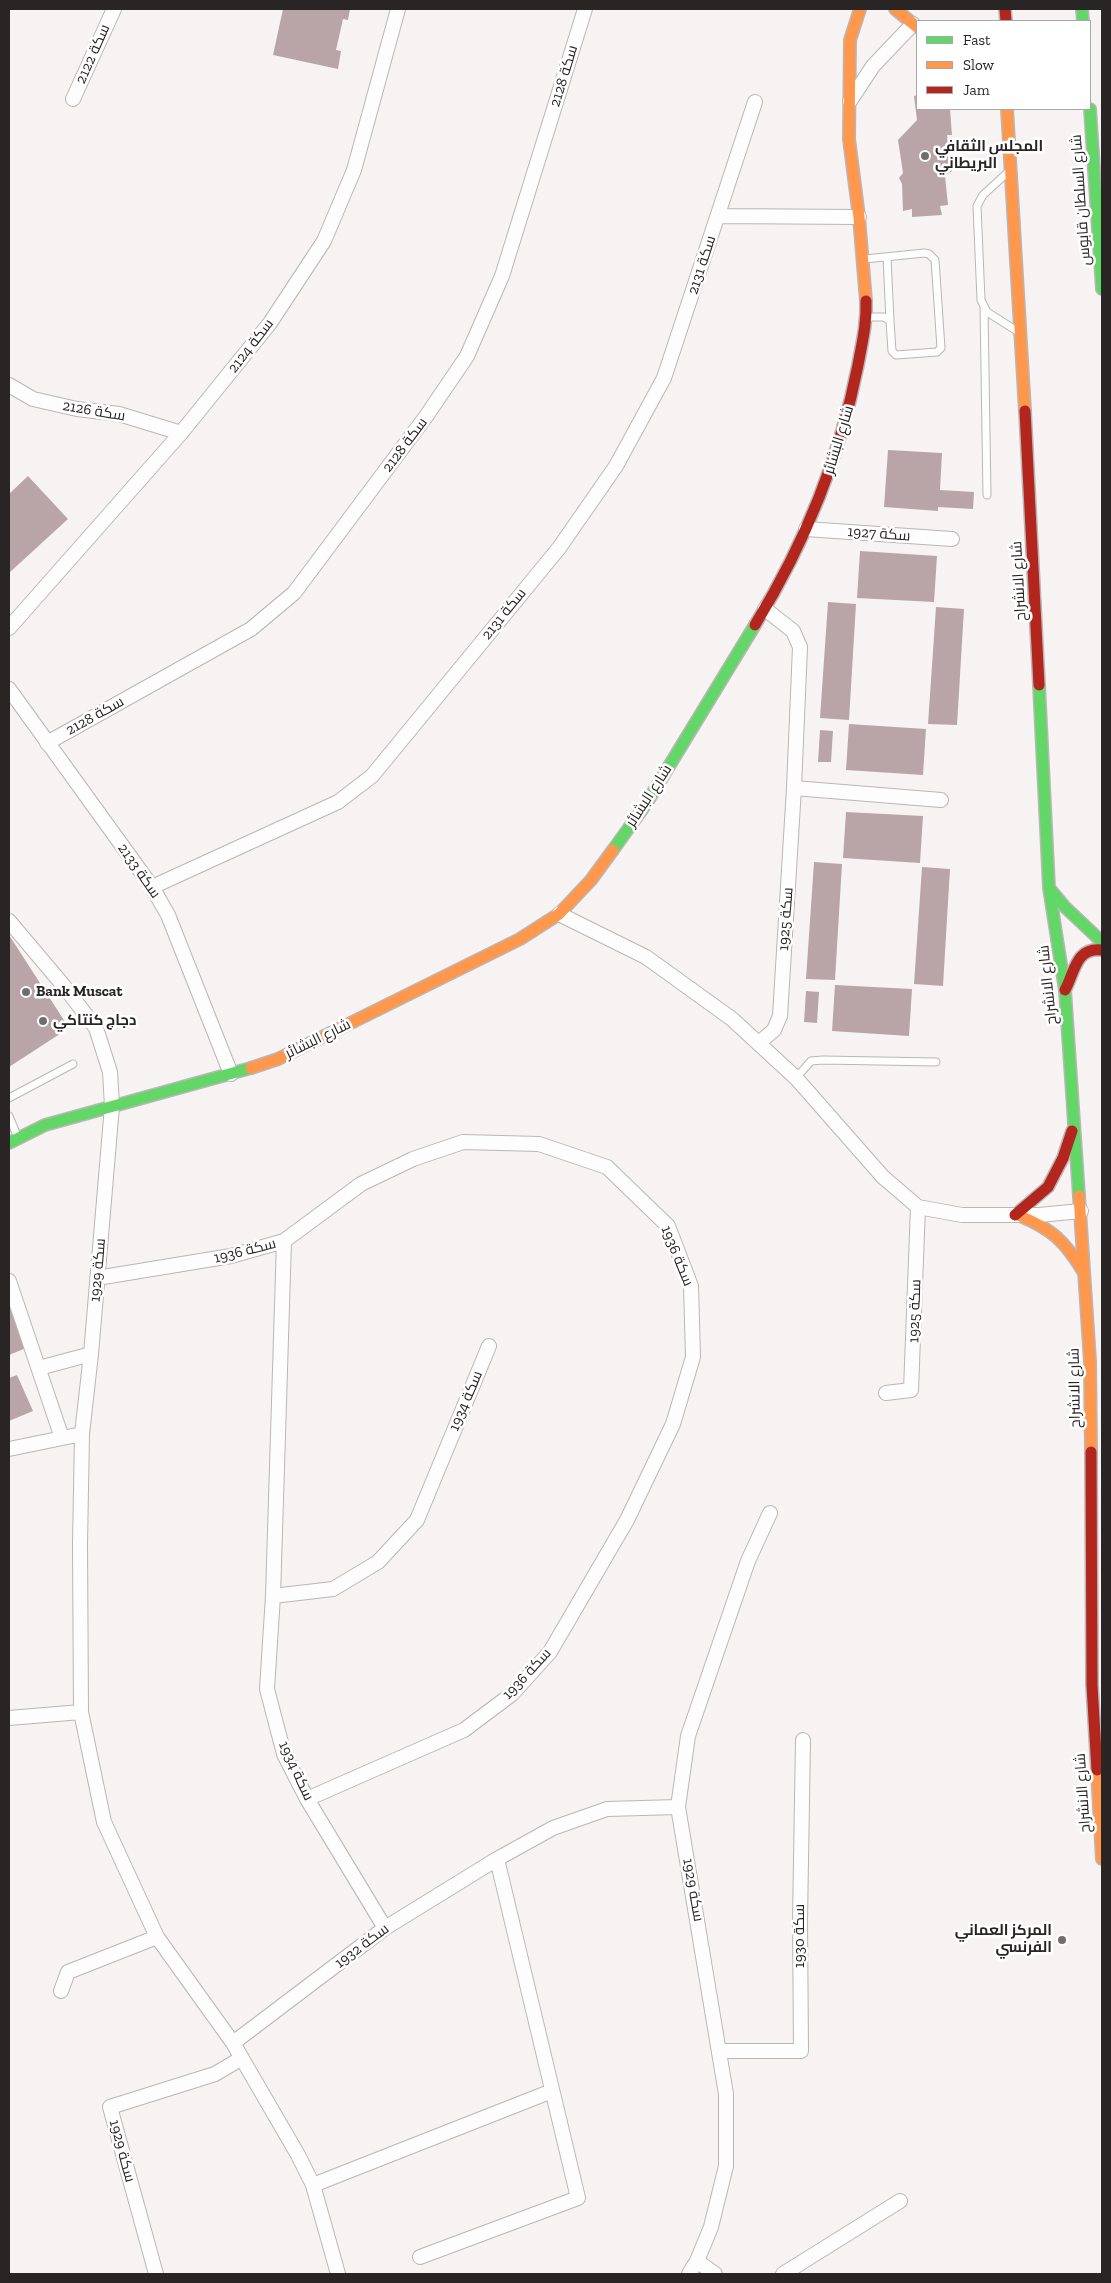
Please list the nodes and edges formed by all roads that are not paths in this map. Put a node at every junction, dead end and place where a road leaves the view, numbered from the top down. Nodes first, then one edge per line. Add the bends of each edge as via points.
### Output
1 (114, 9) edge
2 (398, 9) edge
3 (585, 9) edge
4 (860, 9) edge
5 (895, 9) edge
6 (915, 25) edge
7 (73, 99) dead end
8 (755, 102) dead end
9 (850, 102) junction
10 (1007, 110) edge
11 (1090, 110) edge
12 (1010, 171) junction
13 (718, 216) junction
14 (859, 217) junction
15 (887, 257) junction
16 (863, 260) junction
17 (1102, 289) edge
18 (984, 308) junction
19 (867, 317) junction
20 (890, 320) junction
21 (1020, 333) junction
22 (9, 384) edge
23 (181, 433) junction
24 (987, 495) dead end
25 (806, 530) junction
26 (952, 540) dead end
27 (765, 609) junction
28 (9, 628) edge
29 (9, 689) edge
30 (46, 743) junction
31 (794, 788) junction
32 (941, 800) dead end
33 (152, 887) junction
34 (1050, 888) junction
35 (559, 914) junction
36 (9, 921) edge
37 (1102, 942) edge
38 (1102, 950) edge
39 (1065, 990) junction
40 (760, 1042) junction
41 (936, 1062) dead end
42 (73, 1064) dead end
43 (231, 1074) junction
44 (796, 1078) junction
45 (9, 1098) edge
46 (112, 1106) junction
47 (9, 1116) edge
48 (1075, 1124) junction
49 (13, 1140) edge
50 (918, 1207) junction
51 (1081, 1211) junction
52 (1017, 1215) junction
53 (284, 1241) junction
54 (1085, 1275) junction
55 (97, 1278) junction
56 (9, 1281) edge
57 (489, 1346) dead end
58 (91, 1354) junction
59 (39, 1368) junction
60 (886, 1393) dead end
61 (82, 1434) junction
62 (62, 1438) junction
63 (9, 1449) edge
64 (770, 1513) dead end
65 (273, 1596) junction
66 (81, 1712) junction
67 (9, 1718) edge
68 (803, 1740) dead end
69 (307, 1798) junction
70 (678, 1807) junction
71 (497, 1859) junction
72 (1102, 1859) edge
73 (385, 1928) junction
74 (158, 1937) junction
75 (61, 1991) dead end
76 (233, 2043) junction
77 (721, 2051) junction
78 (242, 2058) junction
79 (552, 2091) junction
80 (313, 2185) junction
81 (900, 2202) dead end
82 (420, 2257) dead end
83 (698, 2261) junction
84 (156, 2274) edge
85 (338, 2274) edge
86 (689, 2274) edge
87 (715, 2274) edge
88 (784, 2274) edge

1 - 7 street, سكة 2122
2 - 23 street, سكة 2124 via 354,170 324,241 270,323
3 - 30 street, سكة 2128 via 502,276 467,356 427,415 294,593 251,629
4 - 9 main road, شارع البشائر via 850,40
5 - 6 main road
6 - 9 street via 873,66
8 - 13 street, سكة 2131
9 - 14 main road, شارع البشائر via 849,139
10 - 12 main road, شارع الانشراح
11 - 17 main road, شارع السلطان قابوس
12 - 18 lane via 983,195 977,206
12 - 21 main road, شارع الانشراح
13 - 14 street, سكة 2131
13 - 33 street, سكة 2131 via 664,378 616,466 559,548 372,776 338,802
14 - 16 main road, شارع البشائر
15 - 16 lane
15 - 20 lane
15 - 20 lane via 924,253 936,260 940,350 894,354
16 - 19 main road, شارع البشائر
18 - 21 lane
18 - 24 lane
19 - 20 lane
19 - 25 main road, شارع البشائر via 851,401 827,479
21 - 34 main road, شارع الانشراح
22 - 23 street, سكة 2126 via 33,399 119,414
23 - 28 street, سكة 2124
25 - 26 street, سكة 1927
25 - 27 main road, شارع البشائر
27 - 31 street, سكة 1925 via 793,631 800,646
27 - 35 main road, شارع البشائر via 646,804 591,880
29 - 30 street, سكة 2133
30 - 33 street, سكة 2133
31 - 32 street
31 - 40 street, سكة 1925 via 780,1016 774,1030
33 - 43 street, سكة 2133 via 168,914
34 - 37 main road
34 - 39 main road, شارع الانشراح
35 - 40 street via 646,957
35 - 43 main road, شارع البشائر via 520,939 278,1059
36 - 46 street, سكة 1929 via 96,1028 110,1072
38 - 39 main road via 1084,951
39 - 48 main road, شارع الانشراح
40 - 44 street
41 - 44 lane via 811,1061
42 - 45 lane
43 - 46 main road, شارع البشائر
44 - 50 street via 883,1177
46 - 49 main road, شارع البشائر via 45,1125
46 - 55 street, سكة 1929
47 - 49 lane
48 - 51 main road, شارع الانشراح
48 - 52 main road via 1048,1187
50 - 52 street via 962,1215
50 - 60 street, سكة 1925 via 911,1390
51 - 52 street
51 - 54 main road, شارع الانشراح
52 - 54 main road via 1049,1228 1063,1240
53 - 55 street, سكة 1936 via 231,1256
53 - 65 street, سكة 1934
53 - 69 street, سكة 1936 via 362,1184 413,1159 463,1142 539,1144 606,1167 668,1226 691,1286 693,1357 673,1424 627,1520 550,1652 512,1694 464,1730
54 - 72 main road, شارع الانشراح via 1090,1361 1092,1685
55 - 58 street, سكة 1929
56 - 59 street
57 - 65 street, سكة 1934 via 417,1520 378,1562 334,1590
58 - 59 street
58 - 61 street, سكة 1929
59 - 62 street
61 - 62 street
61 - 66 street, سكة 1929
62 - 63 street
64 - 70 street, سكة 1929 via 748,1561 688,1736
65 - 69 street, سكة 1934 via 267,1689 284,1754
66 - 67 street
66 - 74 street, سكة 1929 via 104,1822
68 - 77 street, سكة 1930 via 801,2051
69 - 73 street, سكة 1934
70 - 71 street, سكة 1932 via 607,1809 553,1828
70 - 77 street, سكة 1929
71 - 73 street, سكة 1932
71 - 79 street
73 - 76 street, سكة 1932
74 - 75 street via 68,1972
74 - 76 street, سكة 1929
76 - 78 street, سكة 1929
77 - 83 street, سكة 1929 via 726,2094 726,2166 711,2227
78 - 80 street, سكة 1929
78 - 84 street, سكة 1929 via 214,2074 110,2107
79 - 80 street
79 - 82 street via 578,2198
80 - 85 street, سكة 1929
81 - 88 street
83 - 86 street, سكة 1929
83 - 87 street

